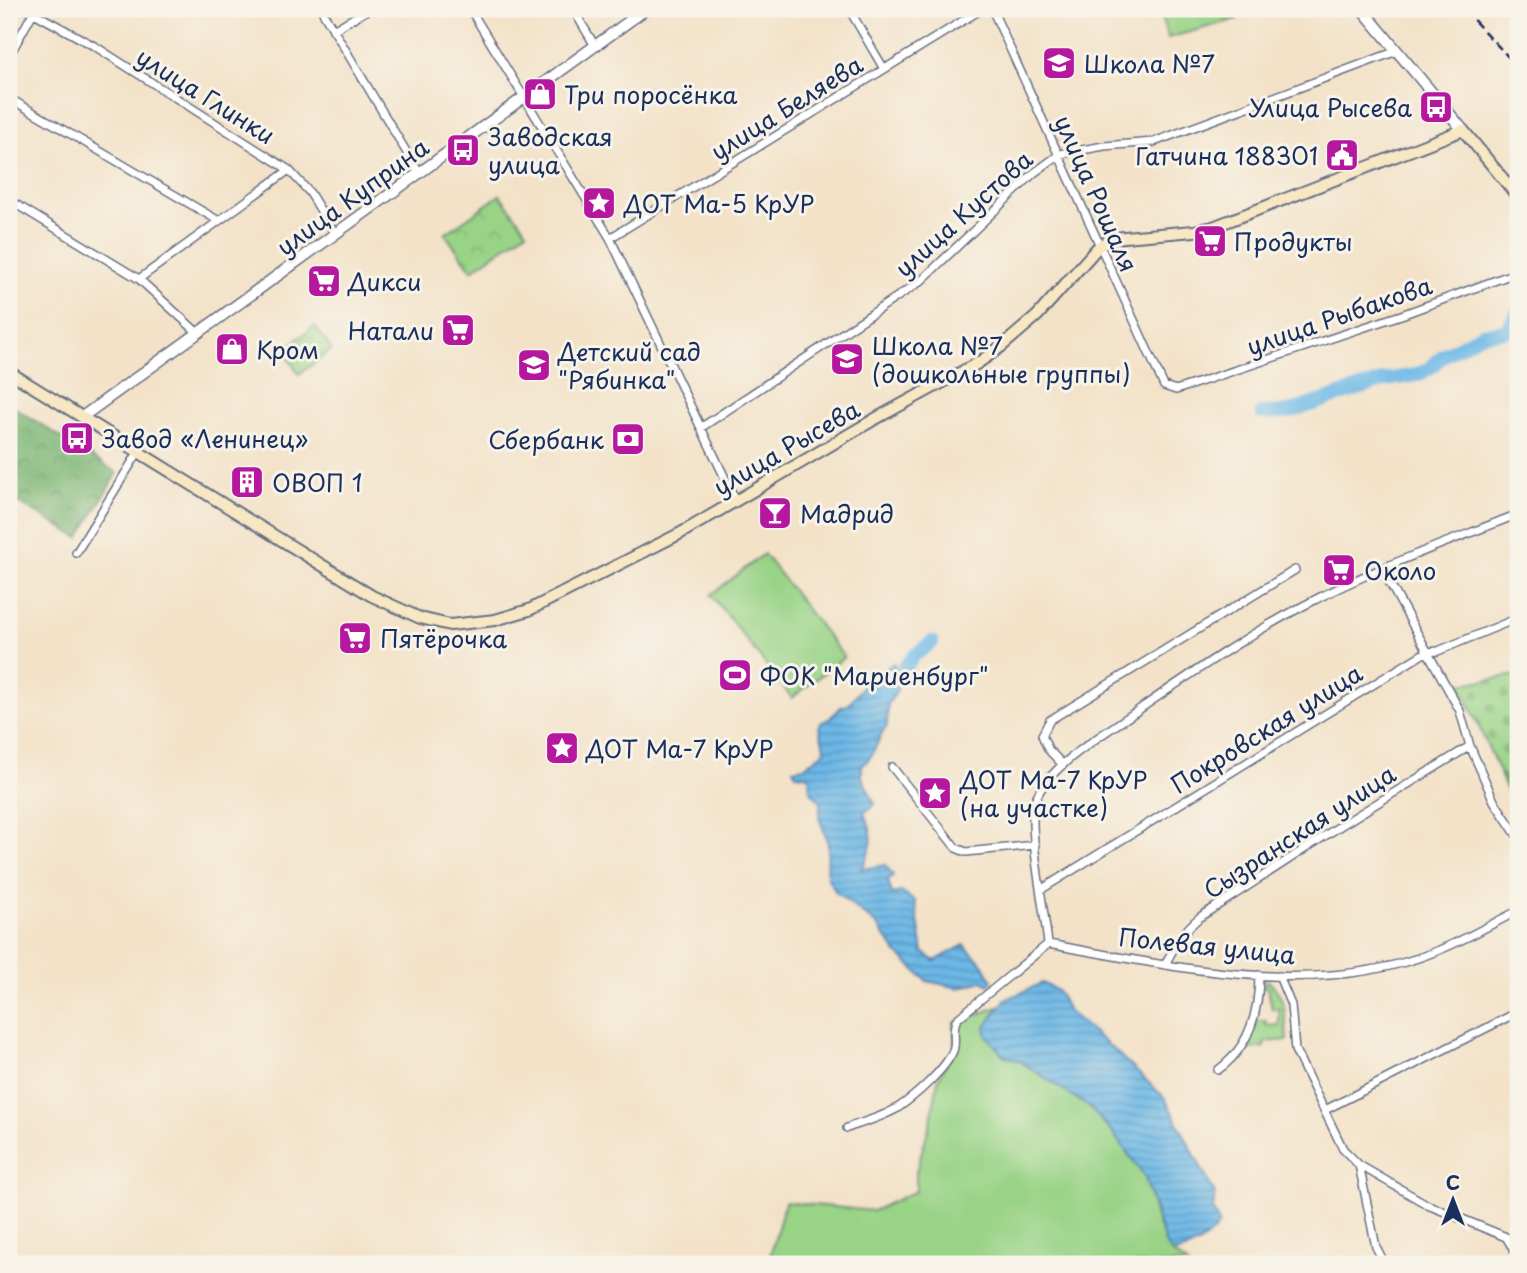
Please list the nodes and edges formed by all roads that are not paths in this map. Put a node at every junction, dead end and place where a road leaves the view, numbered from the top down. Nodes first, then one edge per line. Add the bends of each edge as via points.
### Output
1 (321, 9) edge
2 (369, 9) edge
3 (470, 9) edge
4 (573, 9) edge
5 (646, 9) edge
6 (849, 9) edge
7 (982, 9) edge
8 (992, 9) edge
9 (1362, 9) edge
10 (1509, 9) edge
11 (34, 11) edge
12 (1518, 17) edge
13 (333, 30) junction
14 (595, 46) junction
15 (1397, 51) junction
16 (9, 56) edge
17 (884, 69) junction
18 (525, 97) junction
19 (9, 98) edge
20 (1463, 130) junction
21 (1060, 154) junction
22 (289, 170) junction
23 (419, 173) junction
24 (1518, 197) edge
25 (9, 200) edge
26 (219, 221) junction
27 (335, 234) junction
28 (610, 238) junction
29 (1099, 246) junction
30 (1518, 272) edge
31 (139, 279) junction
32 (198, 333) junction
33 (9, 372) edge
34 (1170, 390) joint
35 (82, 417) junction
36 (702, 426) junction
37 (138, 451) junction
38 (736, 501) junction
39 (1518, 514) edge
40 (76, 553) dead end
41 (1382, 569) junction
42 (1295, 570) dead end
43 (1518, 618) edge
44 (1426, 652) junction
45 (1470, 747) junction
46 (1063, 765) junction
47 (892, 767) dead end
48 (1518, 837) edge
49 (1035, 845) junction
50 (1042, 889) junction
51 (1518, 911) edge
52 (1048, 944) junction
53 (1165, 965) junction
54 (1259, 975) junction
55 (1279, 976) junction
56 (1518, 1012) edge
57 (1218, 1070) dead end
58 (1325, 1110) junction
59 (847, 1128) dead end
60 (1359, 1165) junction
61 (1518, 1256) edge
62 (1385, 1264) edge

1 - 13 street
2 - 13 street
3 - 18 street
4 - 14 street
5 - 14 street, улица Куприна
6 - 17 street
7 - 17 street, улица Беляева
8 - 21 street, улица Рошаля
9 - 15 street
10 - 12 main road
11 - 16 street
11 - 22 street, улица Глинки
13 - 23 street
14 - 18 street, улица Куприна
15 - 20 street
15 - 21 street, улица Кустова via 1154,142
17 - 28 street, улица Беляева
18 - 23 street, улица Куприна
18 - 28 street
19 - 26 street
20 - 24 main road
20 - 29 main road via 1213,227 1113,238
21 - 29 street, улица Рошаля
21 - 36 street, улица Кустова via 1034,173 921,281
22 - 26 street
22 - 27 street, улица Глинки via 310,193
23 - 27 street, улица Куприна
25 - 31 street
26 - 31 street
27 - 32 street, улица Куприна
28 - 36 street
29 - 34 street, улица Рошаля via 1164,386
29 - 38 main road, улица Рысева via 1037,316 1002,346
30 - 34 street, улица Рыбакова
31 - 32 street
32 - 35 street, улица Куприна
33 - 35 main road, улица Рысева
35 - 37 main road, улица Рысева
36 - 38 street
37 - 38 main road, улица Рысева via 372,596 450,625 529,610
37 - 40 street
39 - 41 street
41 - 44 street
41 - 46 street via 1303,606 1210,662
42 - 46 street via 1050,720 1042,735
43 - 44 street, Покровская улица
44 - 45 street via 1460,711
44 - 50 street, Покровская улица
45 - 48 street via 1494,801
45 - 53 street, Сызранская улица via 1200,917 1176,941
46 - 49 street via 1042,786 1034,804
47 - 49 street via 956,848 966,852
49 - 50 street
50 - 52 street
51 - 55 street, Полевая улица via 1436,952 1393,964 1349,974
52 - 53 street, Полевая улица
52 - 59 street via 957,1019 954,1050 930,1079 898,1108
53 - 54 street, Полевая улица
54 - 55 street, Полевая улица
54 - 57 street via 1256,1017 1246,1040
55 - 58 street via 1291,1005 1295,1050
56 - 58 street
58 - 60 street via 1343,1149
60 - 61 street via 1428,1205 1506,1237
60 - 62 street via 1376,1247

